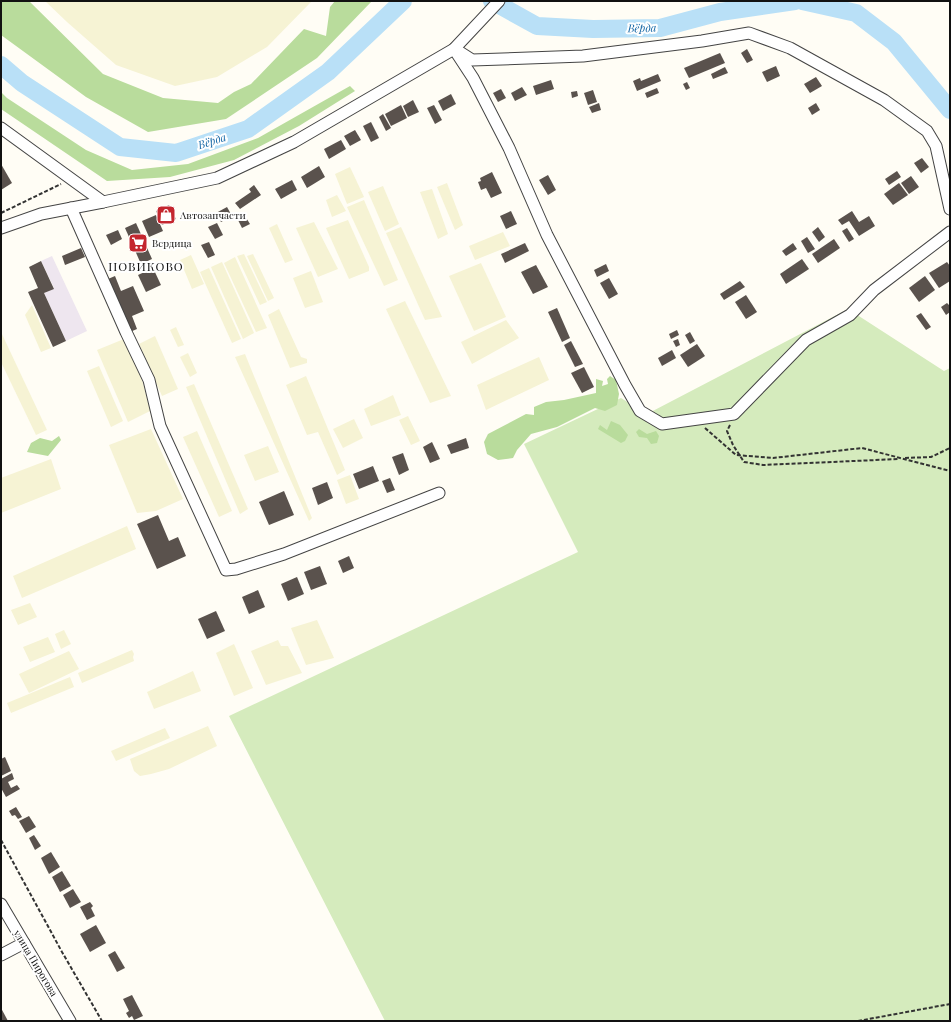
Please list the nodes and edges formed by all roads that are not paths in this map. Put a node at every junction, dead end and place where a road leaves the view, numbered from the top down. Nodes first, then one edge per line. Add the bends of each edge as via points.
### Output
1 (499, 1) edge
2 (454, 49) junction
3 (1, 128) edge
4 (103, 202) junction
5 (71, 208) junction
6 (950, 209) edge
7 (1, 228) edge
8 (950, 232) edge
9 (439, 493) dead end
10 (1, 904) edge
11 (24, 943) junction
12 (1, 956) edge
13 (70, 1021) edge

1 - 2 street
2 - 4 street via 294,142 217,178
2 - 6 street via 472,60 583,56 749,33 790,48 878,96 927,131 936,146
2 - 8 street via 509,148 547,235 640,411 662,424 734,414 806,340 850,315 874,290
3 - 4 street
4 - 5 street
5 - 7 street via 41,214
5 - 9 street via 149,380 160,426 226,570 284,554
10 - 11 street, улица Пирогова
11 - 12 street
11 - 13 street, улица Пирогова

